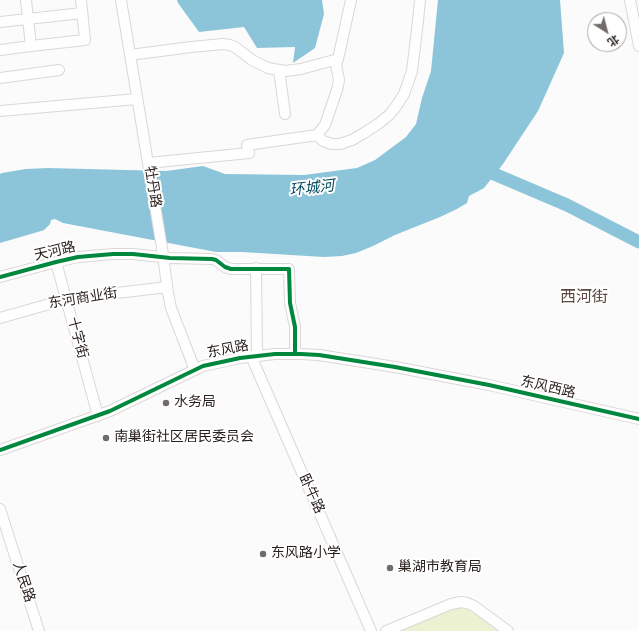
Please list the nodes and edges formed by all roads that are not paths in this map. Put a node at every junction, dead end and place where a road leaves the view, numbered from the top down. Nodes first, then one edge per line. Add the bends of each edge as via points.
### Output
1 (26, 0) edge
2 (81, 0) edge
3 (121, 0) edge
4 (351, 0) edge
5 (420, 0) edge
6 (630, 0) edge
7 (82, 13) junction
8 (28, 19) junction
9 (0, 22) edge
10 (31, 46) junction
11 (639, 46) edge
12 (0, 50) edge
13 (130, 55) junction
14 (338, 59) junction
15 (58, 70) dead end
16 (279, 70) junction
17 (0, 78) edge
18 (137, 99) junction
19 (0, 111) edge
20 (285, 114) dead end
21 (317, 135) junction
22 (148, 163) junction
23 (162, 252) junction
24 (56, 262) junction
25 (256, 268) junction
26 (0, 277) edge
27 (167, 287) junction
28 (67, 299) junction
29 (0, 318) edge
30 (294, 354) junction
31 (254, 356) junction
32 (195, 370) junction
33 (452, 378) joint
34 (98, 416) junction
35 (639, 419) edge
36 (0, 450) edge
37 (0, 509) edge
38 (39, 631) edge
39 (371, 631) edge
40 (386, 631) edge
41 (508, 631) edge

1 - 8 street
2 - 7 street
3 - 13 street, 牡丹路
4 - 14 street
5 - 21 street via 412,71 404,94 395,108 378,124 352,140 328,144
6 - 11 street
7 - 8 street
7 - 10 street via 85,40
8 - 9 street
8 - 10 street
10 - 12 street
13 - 16 street via 223,44 235,48 262,66
13 - 18 street, 牡丹路
14 - 16 street via 301,69
14 - 21 street via 337,90 325,125
15 - 17 street
16 - 20 street
18 - 19 street
18 - 22 street, 牡丹路
21 - 22 street via 248,145 249,153
22 - 23 street, 牡丹路
23 - 24 street, 天河路 via 78,257
23 - 25 street, 天河路 via 212,259 228,268
23 - 27 street, 牡丹路
24 - 26 street, 天河路
24 - 28 street, 十字街
25 - 30 street, 天河路 via 289,269 290,303 295,327
25 - 31 street
27 - 28 street, 东河商业街
27 - 32 street, 牡丹路 via 171,308
28 - 29 street, 东河商业街
28 - 34 street, 十字街
30 - 31 street, 东风路
30 - 33 street, 东风路 via 351,359
31 - 32 street, 东风路 via 219,362
31 - 39 street, 卧牛路
32 - 34 street, 东风路
33 - 35 street, 东风西路
34 - 36 street, 东风路
37 - 38 street, 人民路
40 - 41 street via 461,602 474,606

